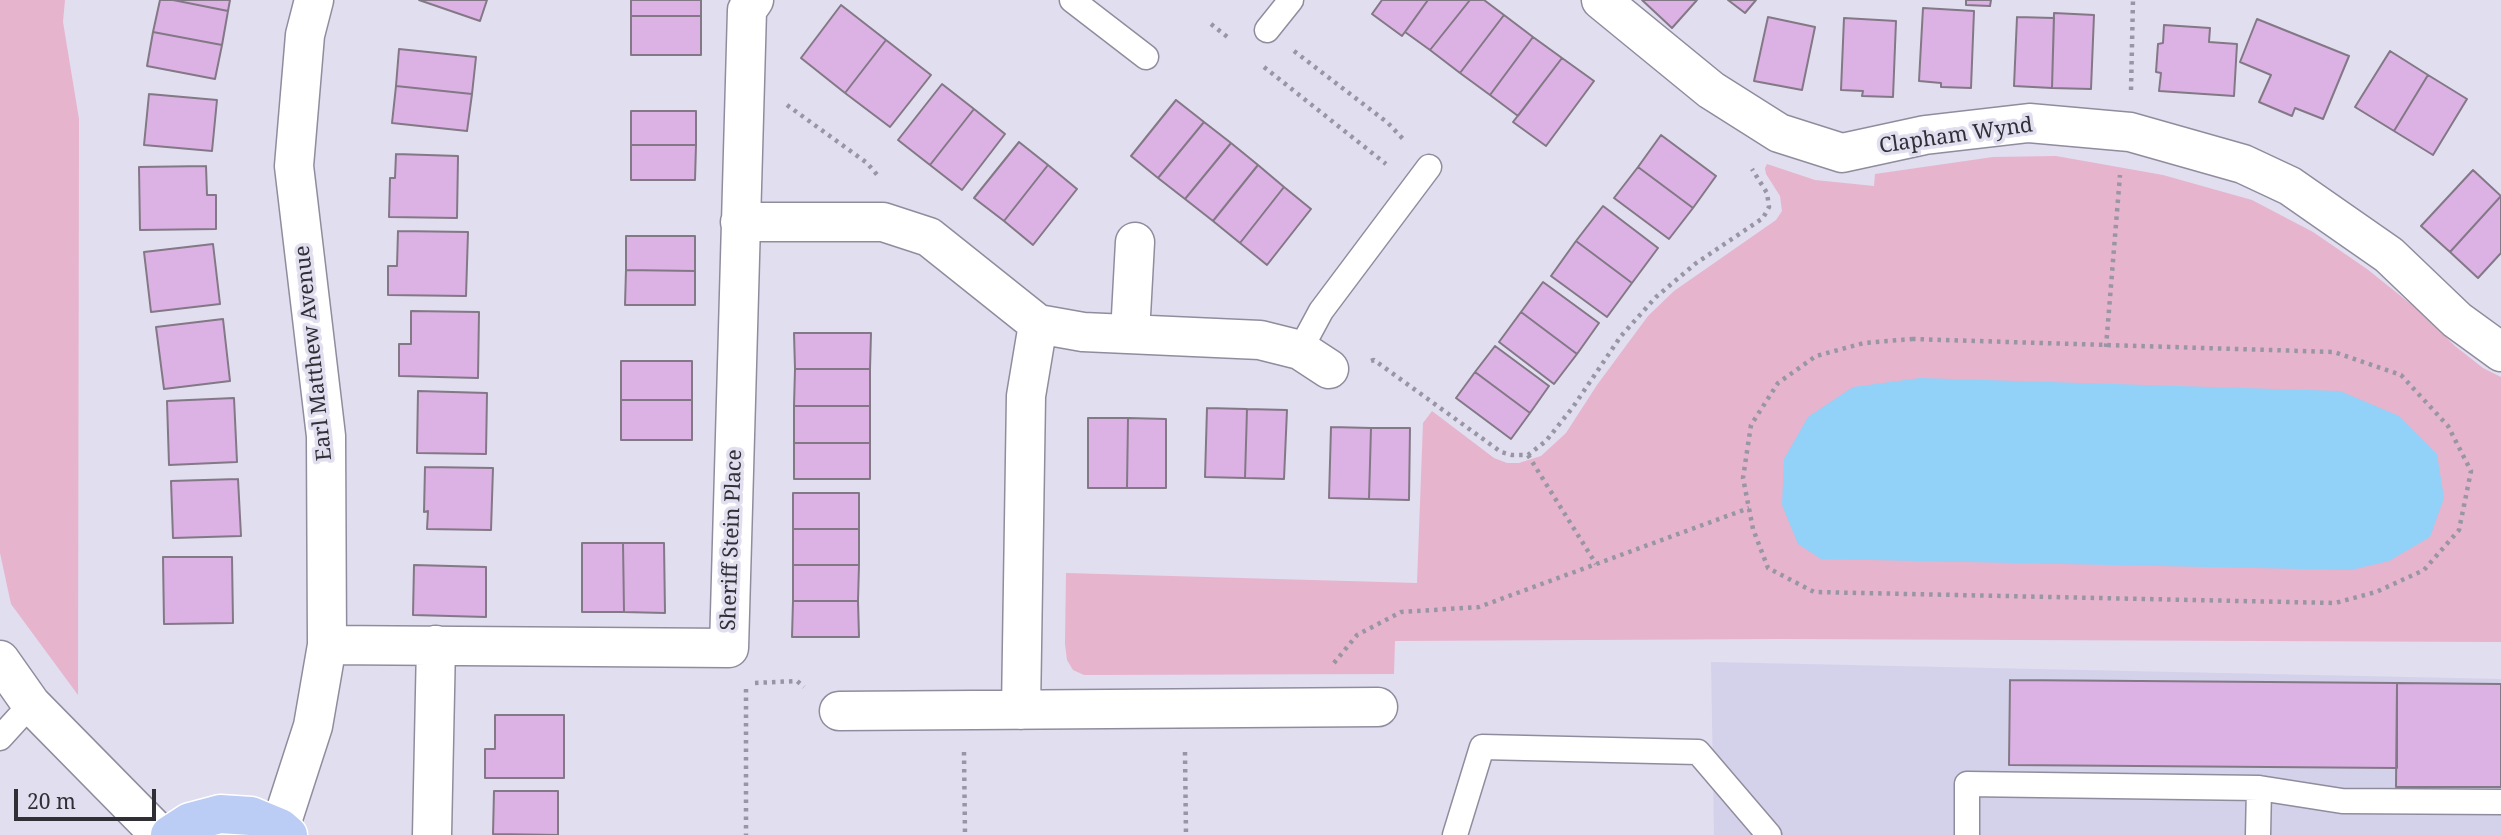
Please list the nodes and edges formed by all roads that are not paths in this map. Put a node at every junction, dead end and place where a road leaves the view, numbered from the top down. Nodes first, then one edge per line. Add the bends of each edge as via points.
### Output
1 (314, 0) edge
2 (754, 0) edge
3 (1072, 0) edge
4 (1291, 0) edge
5 (1601, 0) edge
6 (1267, 30) road end
7 (1146, 57) dead end
8 (1421, 176) road end
9 (740, 222) junction
10 (1135, 242) dead end
11 (1038, 324) junction
12 (1130, 334) junction
13 (2501, 352) edge
14 (1315, 359) joint
15 (327, 645) junction
16 (436, 645) junction
17 (0, 660) edge
18 (31, 704) junction
19 (1378, 707) dead end
20 (1021, 710) junction
21 (839, 711) road end
22 (0, 738) edge
23 (2259, 788) junction
24 (2501, 802) edge
25 (284, 832) edge
26 (160, 835) edge
27 (170, 835) edge
28 (432, 835) edge
29 (1455, 835) edge
30 (1769, 835) edge
31 (1966, 835) edge
32 (2258, 835) edge

1 - 15 street, Earl Matthew Avenue via 305,36 294,166 326,436
2 - 9 street, Sheriff Stein Place via 747,10
3 - 7 lane
4 - 6 lane
5 - 13 street, Clapham Wynd via 1711,90 1747,113 1779,133 1842,153 1925,135 2029,123 2130,132 2243,163 2290,186 2389,256 2457,320
8 - 14 lane via 1321,311
9 - 11 street via 883,222 929,237
9 - 16 street, Sheriff Stein Place via 729,648
10 - 12 street
11 - 12 street
11 - 20 street via 1026,396
12 - 14 street via 1260,340
15 - 16 street, Sheriff Stein Place
15 - 25 street, Earl Matthew Avenue via 313,726
16 - 28 street
17 - 18 street
18 - 22 lane
18 - 26 street
19 - 20 street
20 - 21 street
23 - 24 lane via 2342,801
23 - 31 lane via 1966,784
23 - 32 lane
25 - 27 main road via 251,816 220,814 190,822
29 - 30 lane via 1482,747 1699,752

